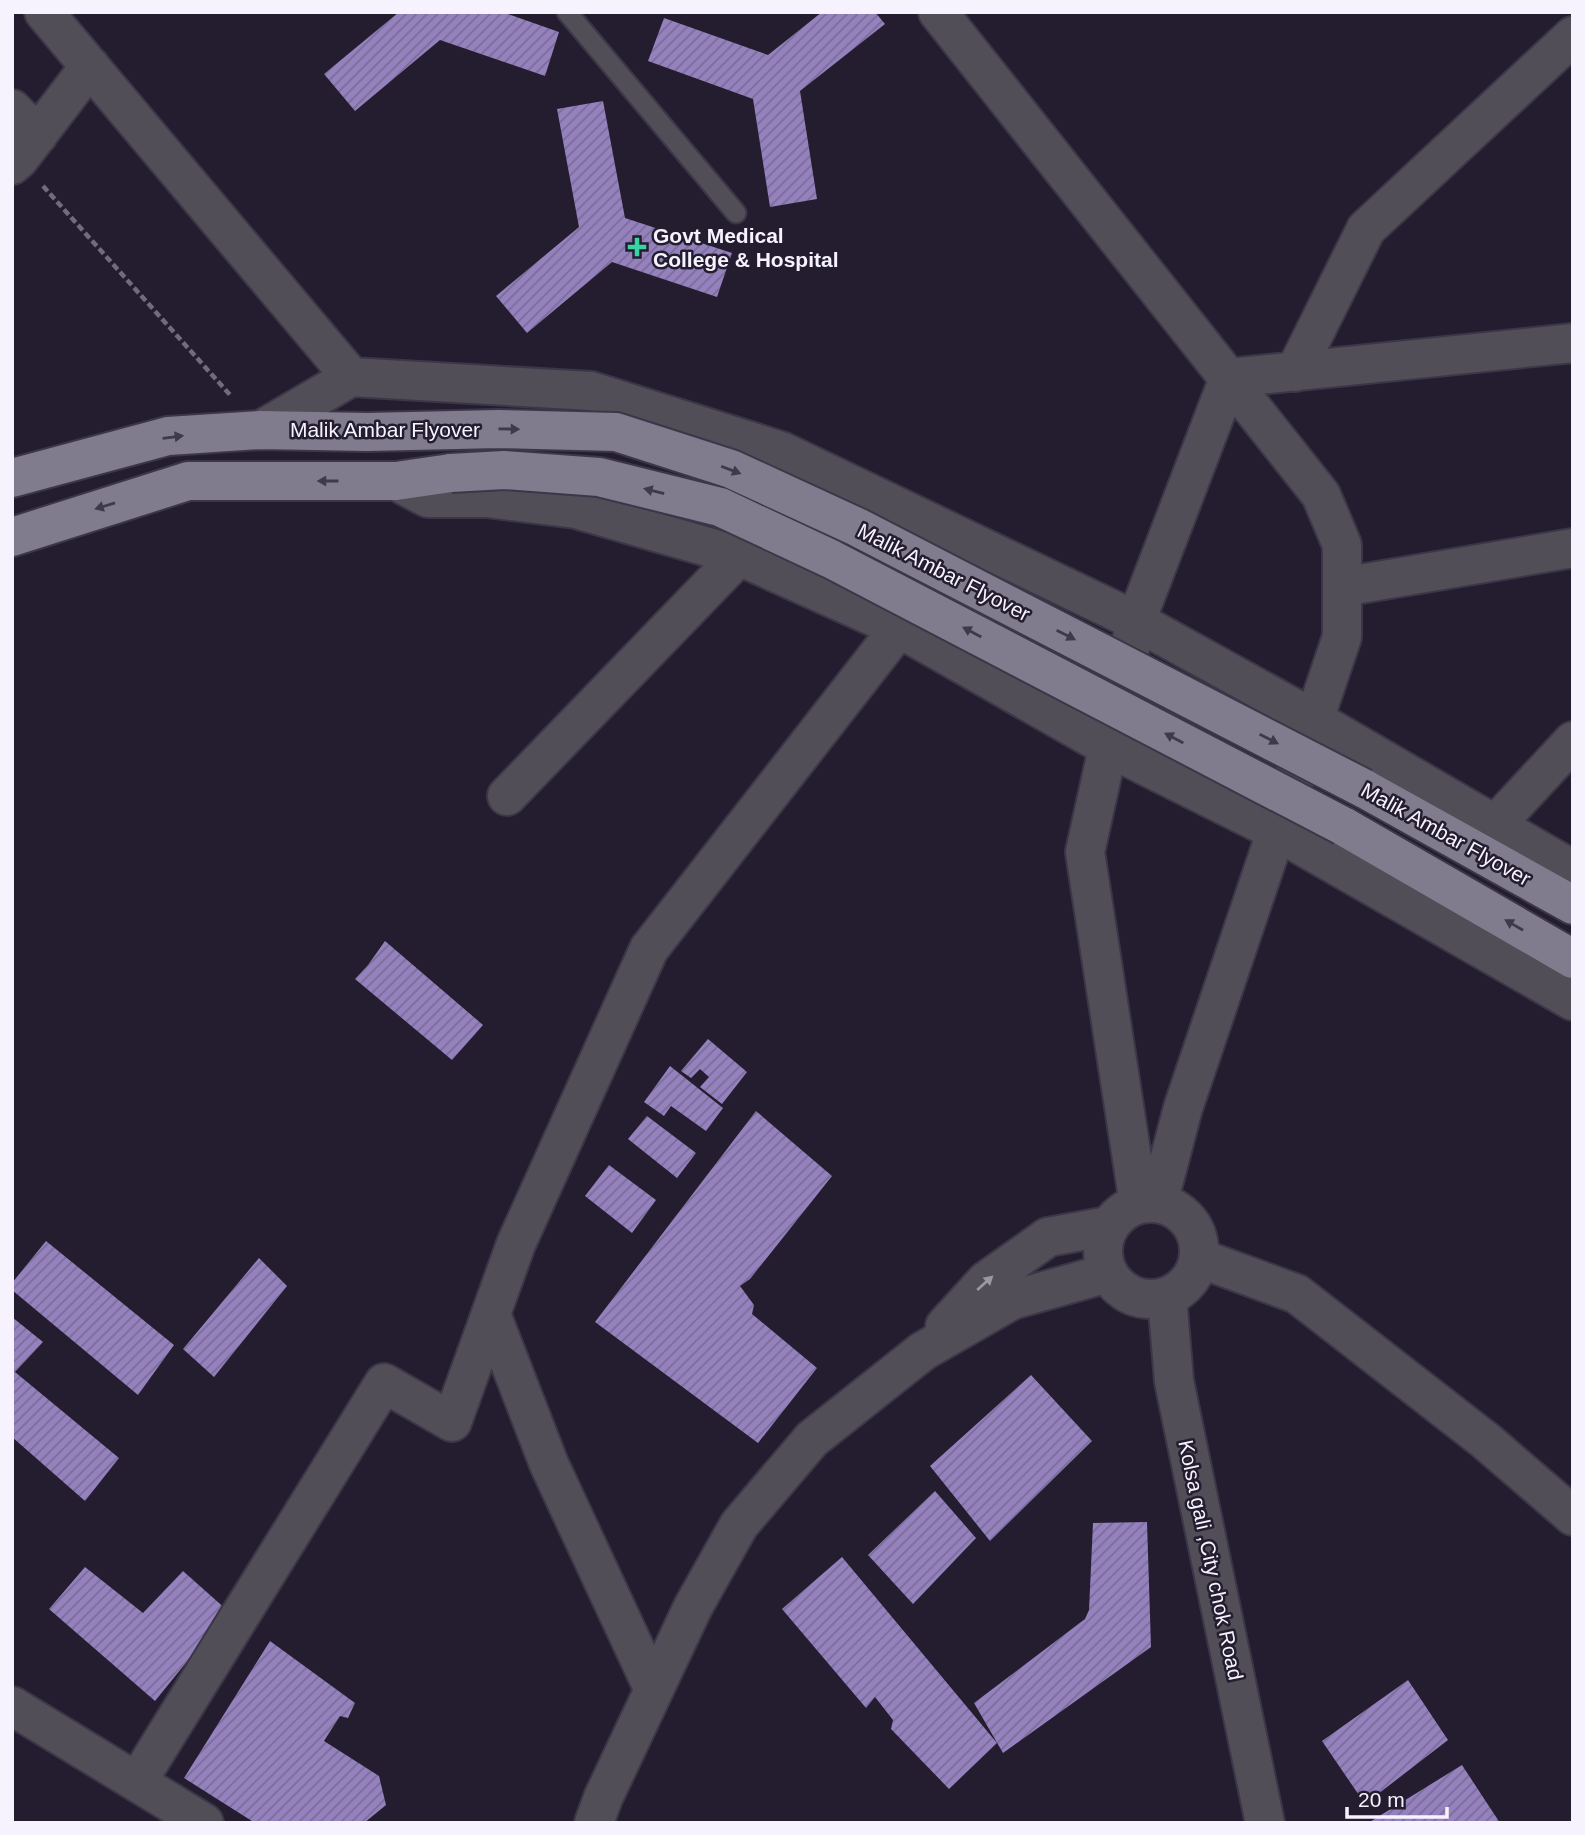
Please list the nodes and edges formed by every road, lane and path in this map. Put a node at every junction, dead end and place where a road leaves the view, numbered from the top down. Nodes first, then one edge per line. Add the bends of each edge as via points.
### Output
1 (44, 12) edge
2 (567, 12) edge
3 (938, 12) edge
4 (1573, 36) edge
5 (90, 66) junction
6 (20, 142) edge
7 (736, 213) dead end
8 (1573, 343) edge
9 (1295, 372) junction
10 (351, 377) junction
11 (1229, 378) junction
12 (261, 429) junction
13 (12, 478) edge
14 (396, 481) junction
15 (12, 537) edge
16 (1573, 548) edge
17 (739, 556) junction
18 (1342, 587) junction
19 (1136, 621) junction
20 (899, 628) junction
21 (1315, 720) junction
22 (1573, 741) edge
23 (1108, 747) junction
24 (507, 796) dead end
25 (1495, 824) junction
26 (1278, 832) junction
27 (1573, 870) edge
28 (1573, 905) edge
29 (1573, 959) edge
30 (1573, 1001) edge
31 (1136, 1211) junction
32 (1199, 1258) junction
33 (1108, 1273) junction
34 (1167, 1297) junction
35 (491, 1314) junction
36 (923, 1351) junction
37 (1573, 1516) edge
38 (654, 1690) junction
39 (12, 1706) edge
40 (137, 1782) junction
41 (204, 1823) edge
42 (594, 1823) edge
43 (1265, 1823) edge

1 - 5 street
2 - 7 lane
3 - 11 street
4 - 9 street via 1366,229
5 - 6 street
5 - 10 street
6 - 12 path
8 - 9 street
9 - 11 street
10 - 12 street
10 - 19 street via 591,391 781,451
11 - 18 street via 1321,495 1342,545
11 - 19 street
13 -> 12 main road, Malik Ambar Flyover via 168,436
12 -> 28 main road, Malik Ambar Flyover, bridge via 616,432 731,469 857,527 1350,781
14 -> 15 main road, Malik Ambar Flyover via 188,481
14 - 17 street via 428,498 487,498 576,509
29 -> 14 main road, Malik Ambar Flyover, bridge via 1343,826 831,559 720,507 598,477 504,470
16 - 18 street
17 - 20 street
17 - 24 street
18 - 21 street via 1342,637
19 - 21 street
19 - 23 street
20 - 23 street
20 - 35 street via 649,949 516,1244
21 - 25 street
21 - 26 street
22 - 25 street
23 - 26 street
23 - 31 street via 1085,852
25 - 27 street
26 - 30 street
26 - 31 street via 1183,1108
31 - 32 street via 1176,1210 1198,1239
31 - 33 street via 1102,1250
36 -> 31 street via 986,1280 1048,1237
32 - 34 street via 1193,1275
32 - 37 street via 1297,1294 1486,1441
33 - 34 street via 1123,1290 1144,1298
33 - 36 street via 1012,1300
34 - 43 street, Kolsa gali ,City chok Road via 1174,1381
35 - 38 street via 549,1464
35 - 40 street via 452,1422 384,1383
36 - 38 street via 812,1438 739,1525
38 - 42 street
39 - 40 street
40 - 41 street

